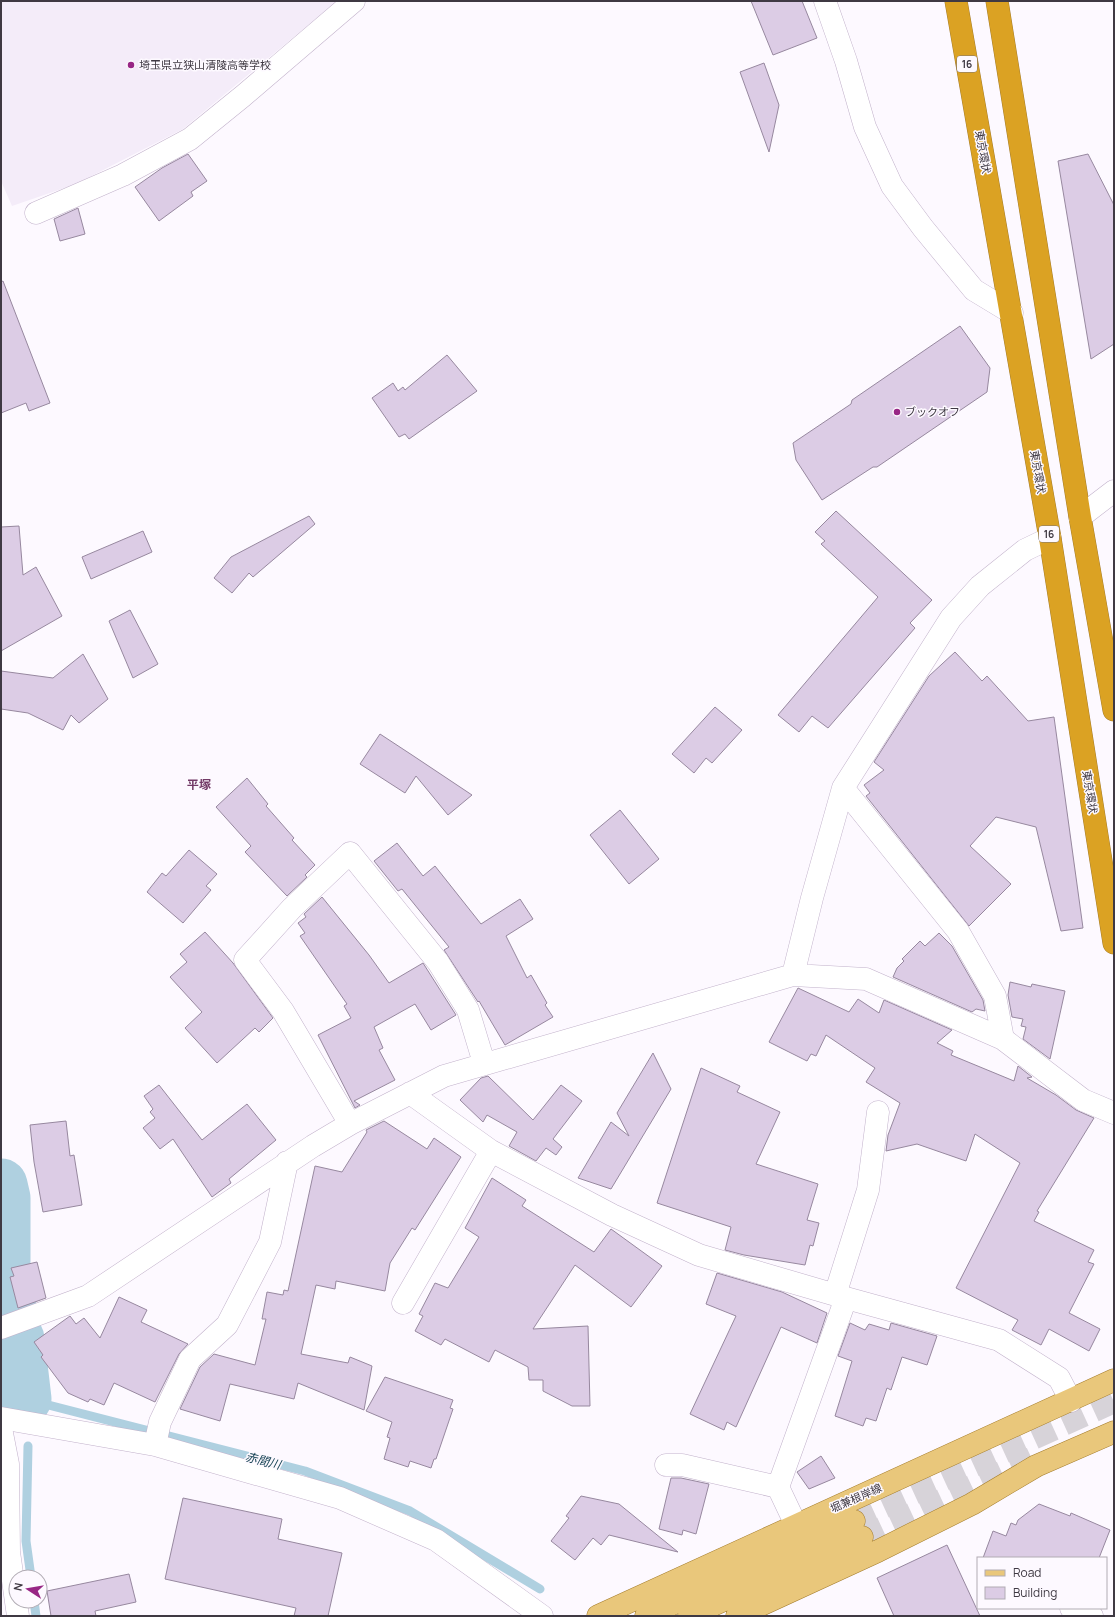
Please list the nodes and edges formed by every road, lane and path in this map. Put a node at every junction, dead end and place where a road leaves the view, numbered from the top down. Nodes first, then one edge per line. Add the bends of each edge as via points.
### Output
1 (354, 1) edge
2 (825, 1) edge
3 (956, 1) edge
4 (997, 1) edge
5 (36, 213) dead end
6 (1012, 313) junction
7 (1114, 491) edge
8 (1080, 517) junction
9 (1050, 538) junction
10 (1114, 710) edge
11 (843, 788) junction
12 (1114, 943) edge
13 (793, 975) junction
14 (1003, 1039) junction
15 (484, 1063) junction
16 (410, 1093) junction
17 (878, 1112) dead end
18 (1114, 1113) edge
19 (350, 1124) junction
20 (491, 1151) junction
21 (287, 1162) junction
22 (841, 1297) junction
23 (403, 1303) dead end
24 (1, 1328) edge
25 (1114, 1380) edge
26 (1070, 1401) junction
27 (1, 1418) edge
28 (1, 1428) edge
29 (1114, 1432) edge
30 (155, 1445) junction
31 (666, 1465) dead end
32 (778, 1487) junction
33 (796, 1525) junction
34 (1074, 1609) edge
35 (18, 1616) edge
36 (542, 1616) edge
37 (598, 1616) edge
38 (646, 1616) edge
39 (689, 1616) edge
40 (737, 1616) edge
41 (1092, 1616) edge

1 - 5 street via 190,139 123,175
2 - 6 street via 865,127 892,186 974,290
3 - 6 highway, 東京環状 / 16
4 - 8 highway
6 - 9 highway, 東京環状 / 16
7 - 8 street
8 - 10 highway
9 - 11 street via 1025,550 980,586 951,618
9 - 12 highway, 東京環状 / 16
11 - 13 street
11 - 14 street via 958,931 995,996
13 - 14 street via 866,979
13 - 15 street
14 - 18 street via 1083,1100
15 - 16 street via 444,1076
15 - 19 street via 468,1010 438,962 350,853 292,908 245,960 283,1011
16 - 19 street
16 - 20 street
17 - 22 street via 868,1190
19 - 21 street
20 - 22 street via 612,1215 699,1255
20 - 23 street
21 - 24 street via 88,1296
21 - 30 street via 270,1242 227,1325 190,1359 160,1422
22 - 26 street via 999,1340 1059,1378
22 - 32 street
25 - 26 main road, 堀兼根岸線
26 - 33 main road, 堀兼根岸線
27 - 30 street
28 - 35 street via 8,1464 9,1552
29 - 40 main road via 1036,1466 972,1504
30 - 36 street via 340,1498 436,1540
31 - 32 street via 682,1465
32 - 33 street
33 - 37 main road, 堀兼根岸線
34 - 41 street
38 - 39 main road, 堀兼根岸線 via 858,1529

